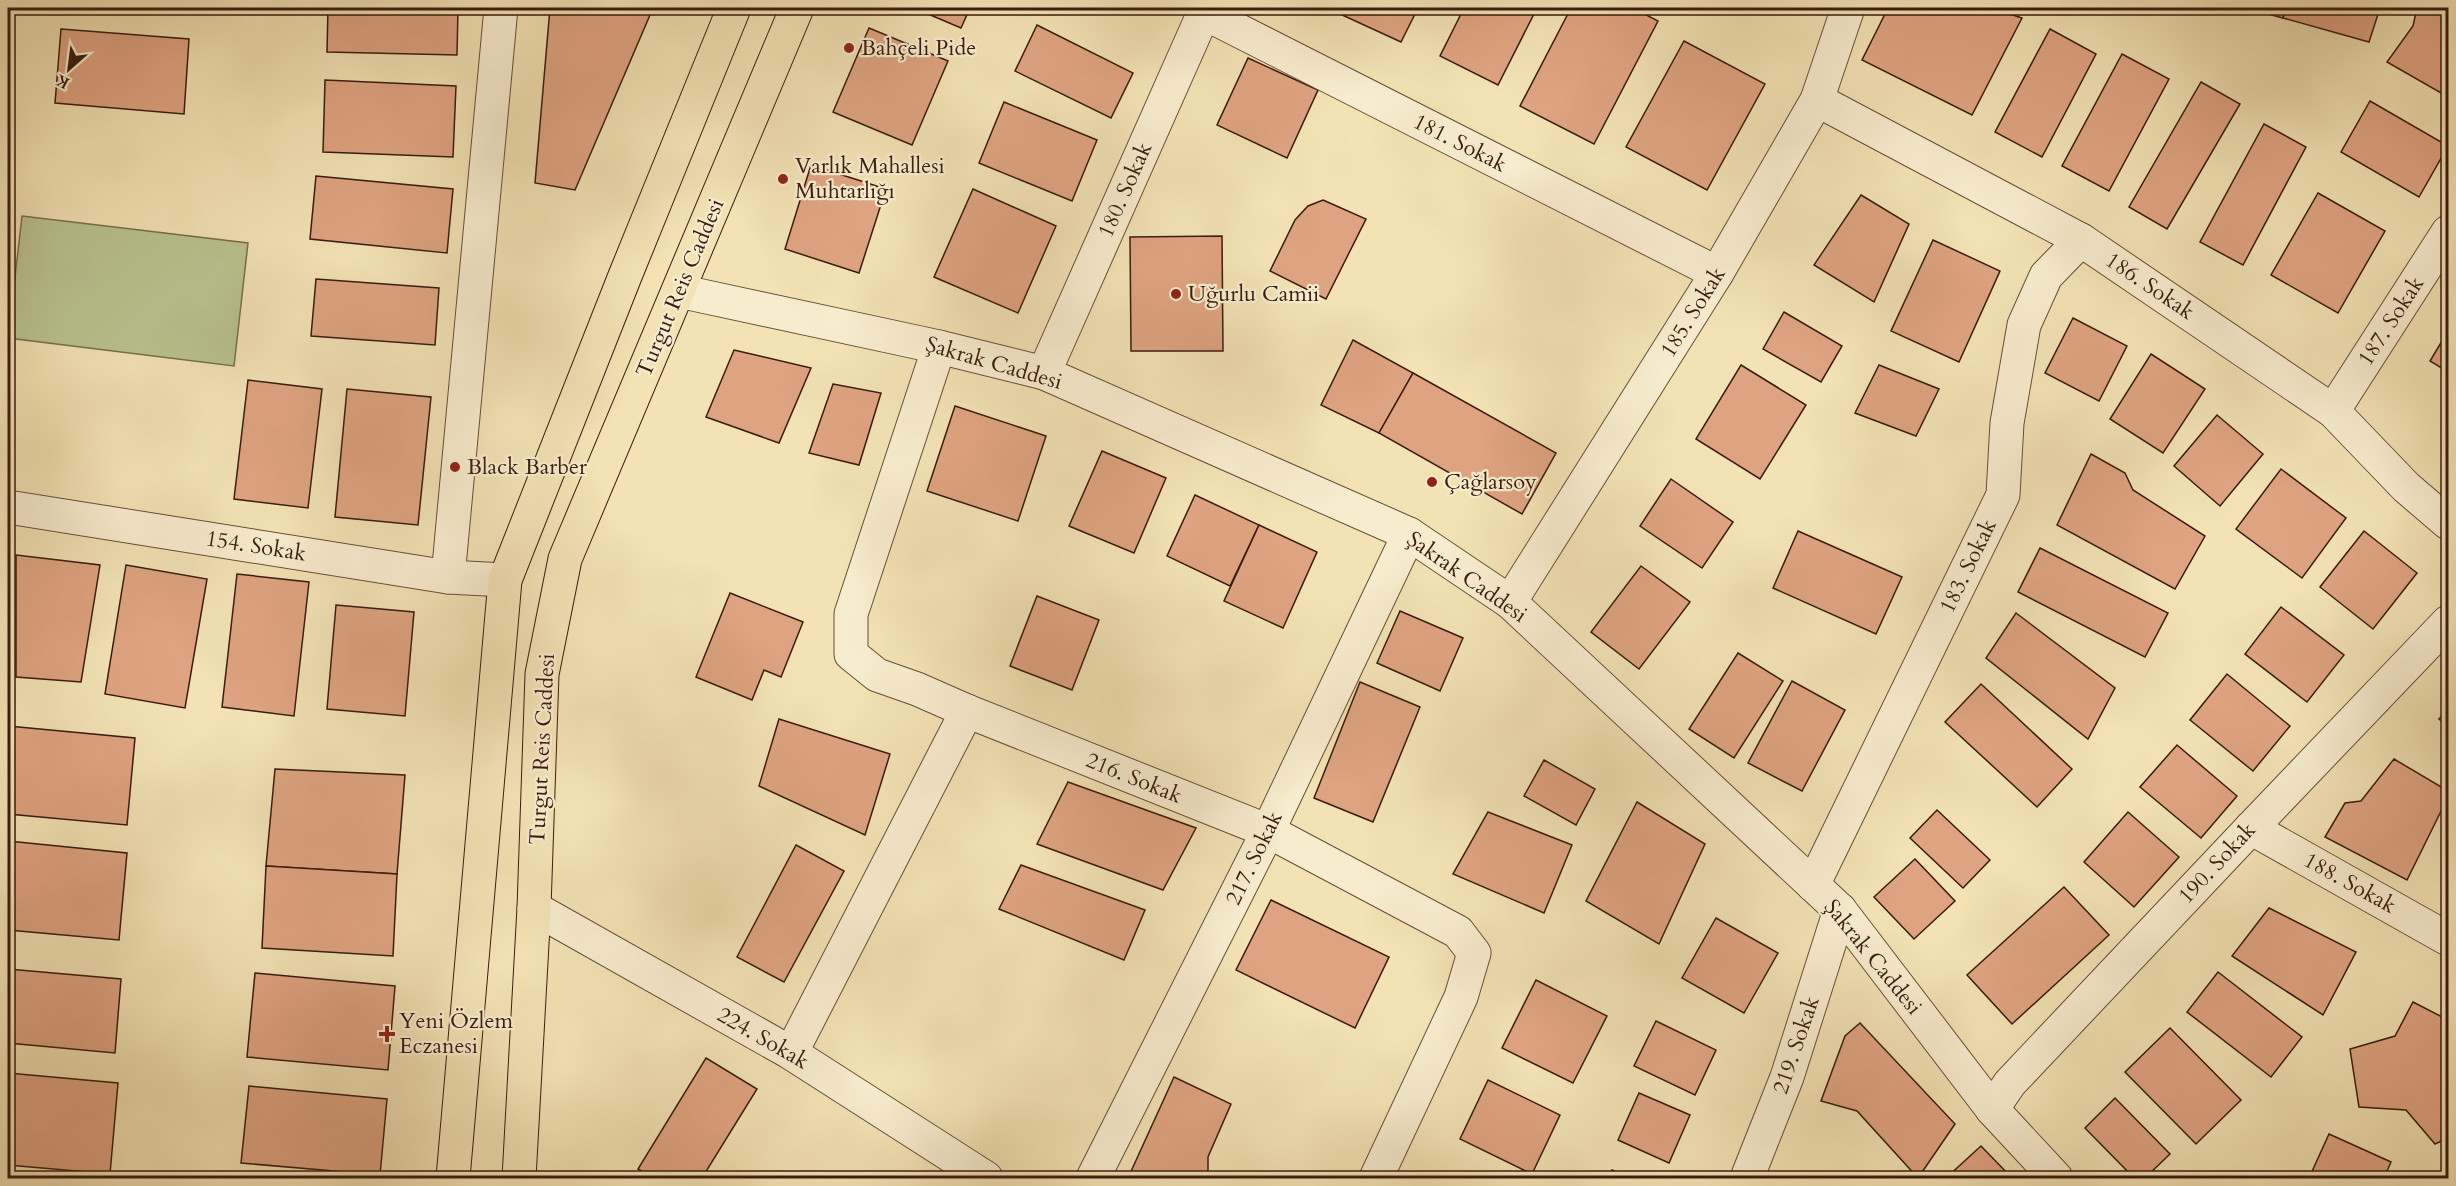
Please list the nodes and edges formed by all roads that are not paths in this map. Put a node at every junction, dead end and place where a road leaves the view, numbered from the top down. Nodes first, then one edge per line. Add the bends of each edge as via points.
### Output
1 (501, 8) edge
2 (734, 8) edge
3 (797, 8) edge
4 (1848, 8) edge
5 (1205, 10) edge
6 (1817, 100) junction
7 (2448, 232) edge
8 (2081, 240) junction
9 (1717, 273) junction
10 (679, 291) junction
11 (939, 347) junction
12 (1044, 373) junction
13 (2333, 411) junction
14 (8, 507) edge
15 (2448, 523) edge
16 (1409, 534) junction
17 (448, 577) junction
18 (506, 580) junction
19 (1510, 602) junction
20 (2448, 622) edge
21 (968, 711) junction
22 (2251, 828) junction
23 (1268, 831) junction
24 (1813, 885) junction
25 (534, 908) junction
26 (1840, 910) junction
27 (2448, 939) edge
28 (791, 1053) junction
29 (1992, 1109) junction
30 (453, 1179) edge
31 (519, 1179) edge
32 (986, 1179) edge
33 (1093, 1179) edge
34 (1376, 1179) edge
35 (1747, 1179) edge
36 (2056, 1179) edge

1 - 17 street
2 - 18 main road
3 - 10 main road, Turgut Reis Caddesi
4 - 6 street, 185. Sokak
5 - 9 street, 181. Sokak
5 - 12 street, 180. Sokak
6 - 8 street, 186. Sokak
6 - 9 street, 185. Sokak
7 - 13 street, 187. Sokak
8 - 13 street, 186. Sokak
8 - 24 street, 183. Sokak via 2046,276 2024,325 2007,423 2003,495
9 - 19 street, 185. Sokak
10 - 11 street, Şakrak Caddesi
10 - 25 main road, Turgut Reis Caddesi via 565,559 542,674
11 - 12 street, Şakrak Caddesi
11 - 21 street, 216. Sokak via 851,614 851,654 877,675
12 - 16 street, Şakrak Caddesi
13 - 15 street, 186. Sokak via 2406,487
14 - 17 street, 154. Sokak
16 - 19 street, Şakrak Caddesi
16 - 23 street, 217. Sokak
17 - 18 street, 154. Sokak
18 - 30 main road
19 - 24 street, Şakrak Caddesi
20 - 22 street, 190. Sokak
21 - 23 street, 216. Sokak
21 - 28 street
22 - 27 street, 188. Sokak
22 - 29 street, 190. Sokak via 2010,1083
23 - 33 street, 217. Sokak
23 - 34 street, 216. Sokak via 1458,932 1474,953 1461,997
24 - 26 street, Şakrak Caddesi
25 - 28 street, 224. Sokak
25 - 31 main road, Turgut Reis Caddesi
26 - 29 street, Şakrak Caddesi
26 - 35 street, 219. Sokak via 1787,1077
28 - 32 street, 224. Sokak
29 - 36 street, Şakrak Caddesi

